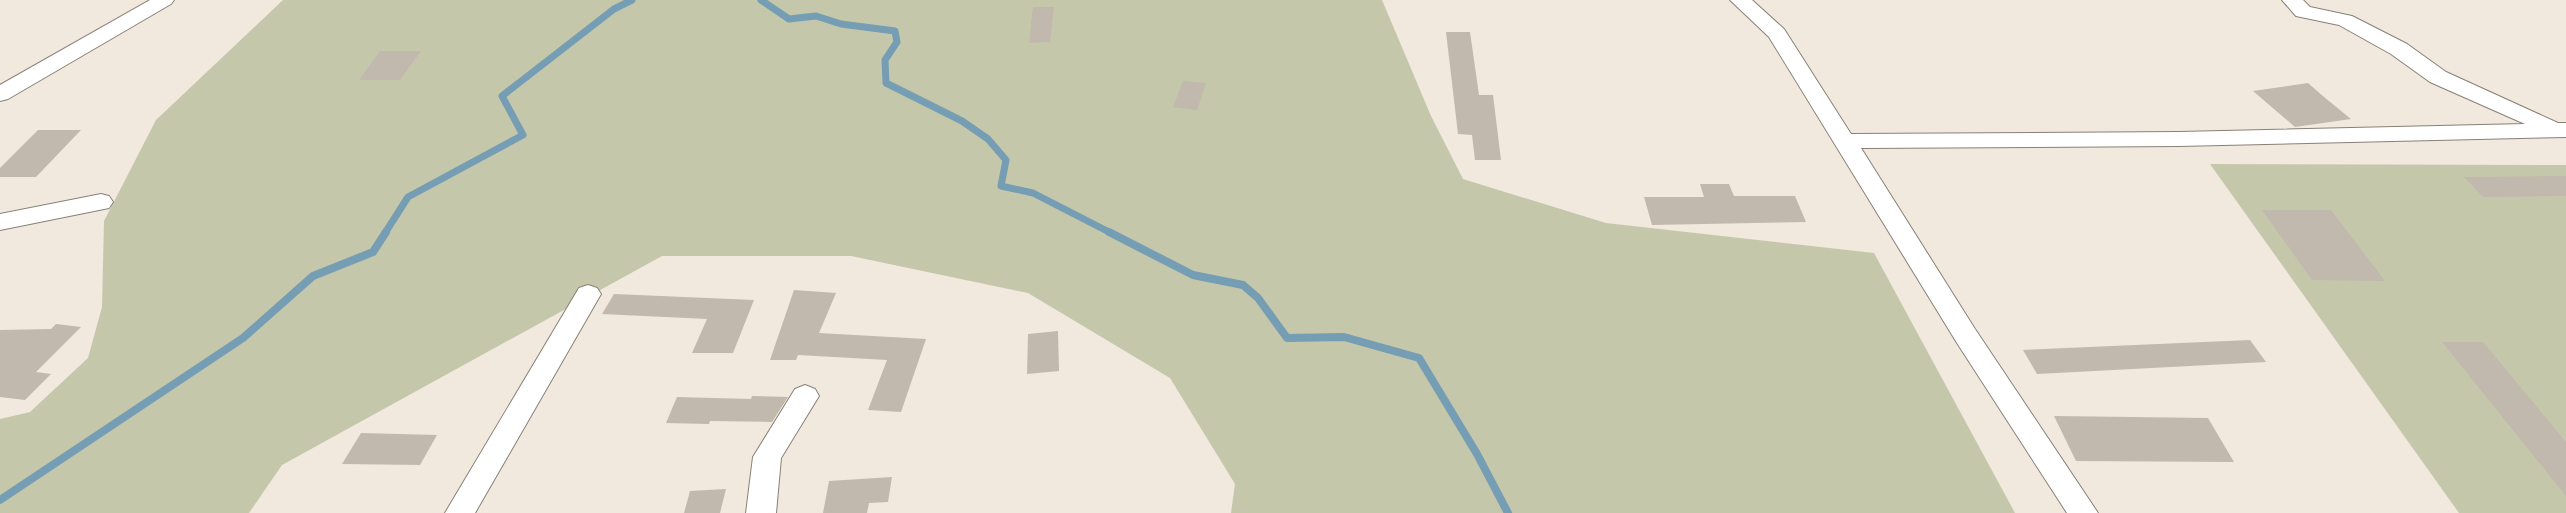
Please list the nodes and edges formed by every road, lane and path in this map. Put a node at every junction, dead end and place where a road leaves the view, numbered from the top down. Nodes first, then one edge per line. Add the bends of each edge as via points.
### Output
1 (164, 0) edge
2 (1740, 0) edge
3 (2292, 0) edge
4 (0, 94) edge
5 (2562, 130) edge
6 (1844, 141) junction
7 (101, 202) dead end
8 (0, 222) edge
9 (588, 294) dead end
10 (805, 396) dead end
11 (460, 513) edge
12 (761, 513) edge
13 (2083, 513) edge

1 - 4 street
2 - 6 street via 1777,33
3 - 5 street via 2303,12 2345,20 2399,48 2438,77
5 - 6 street via 2179,139
6 - 13 street via 1966,336
7 - 8 street
9 - 11 street
10 - 12 street via 767,457

